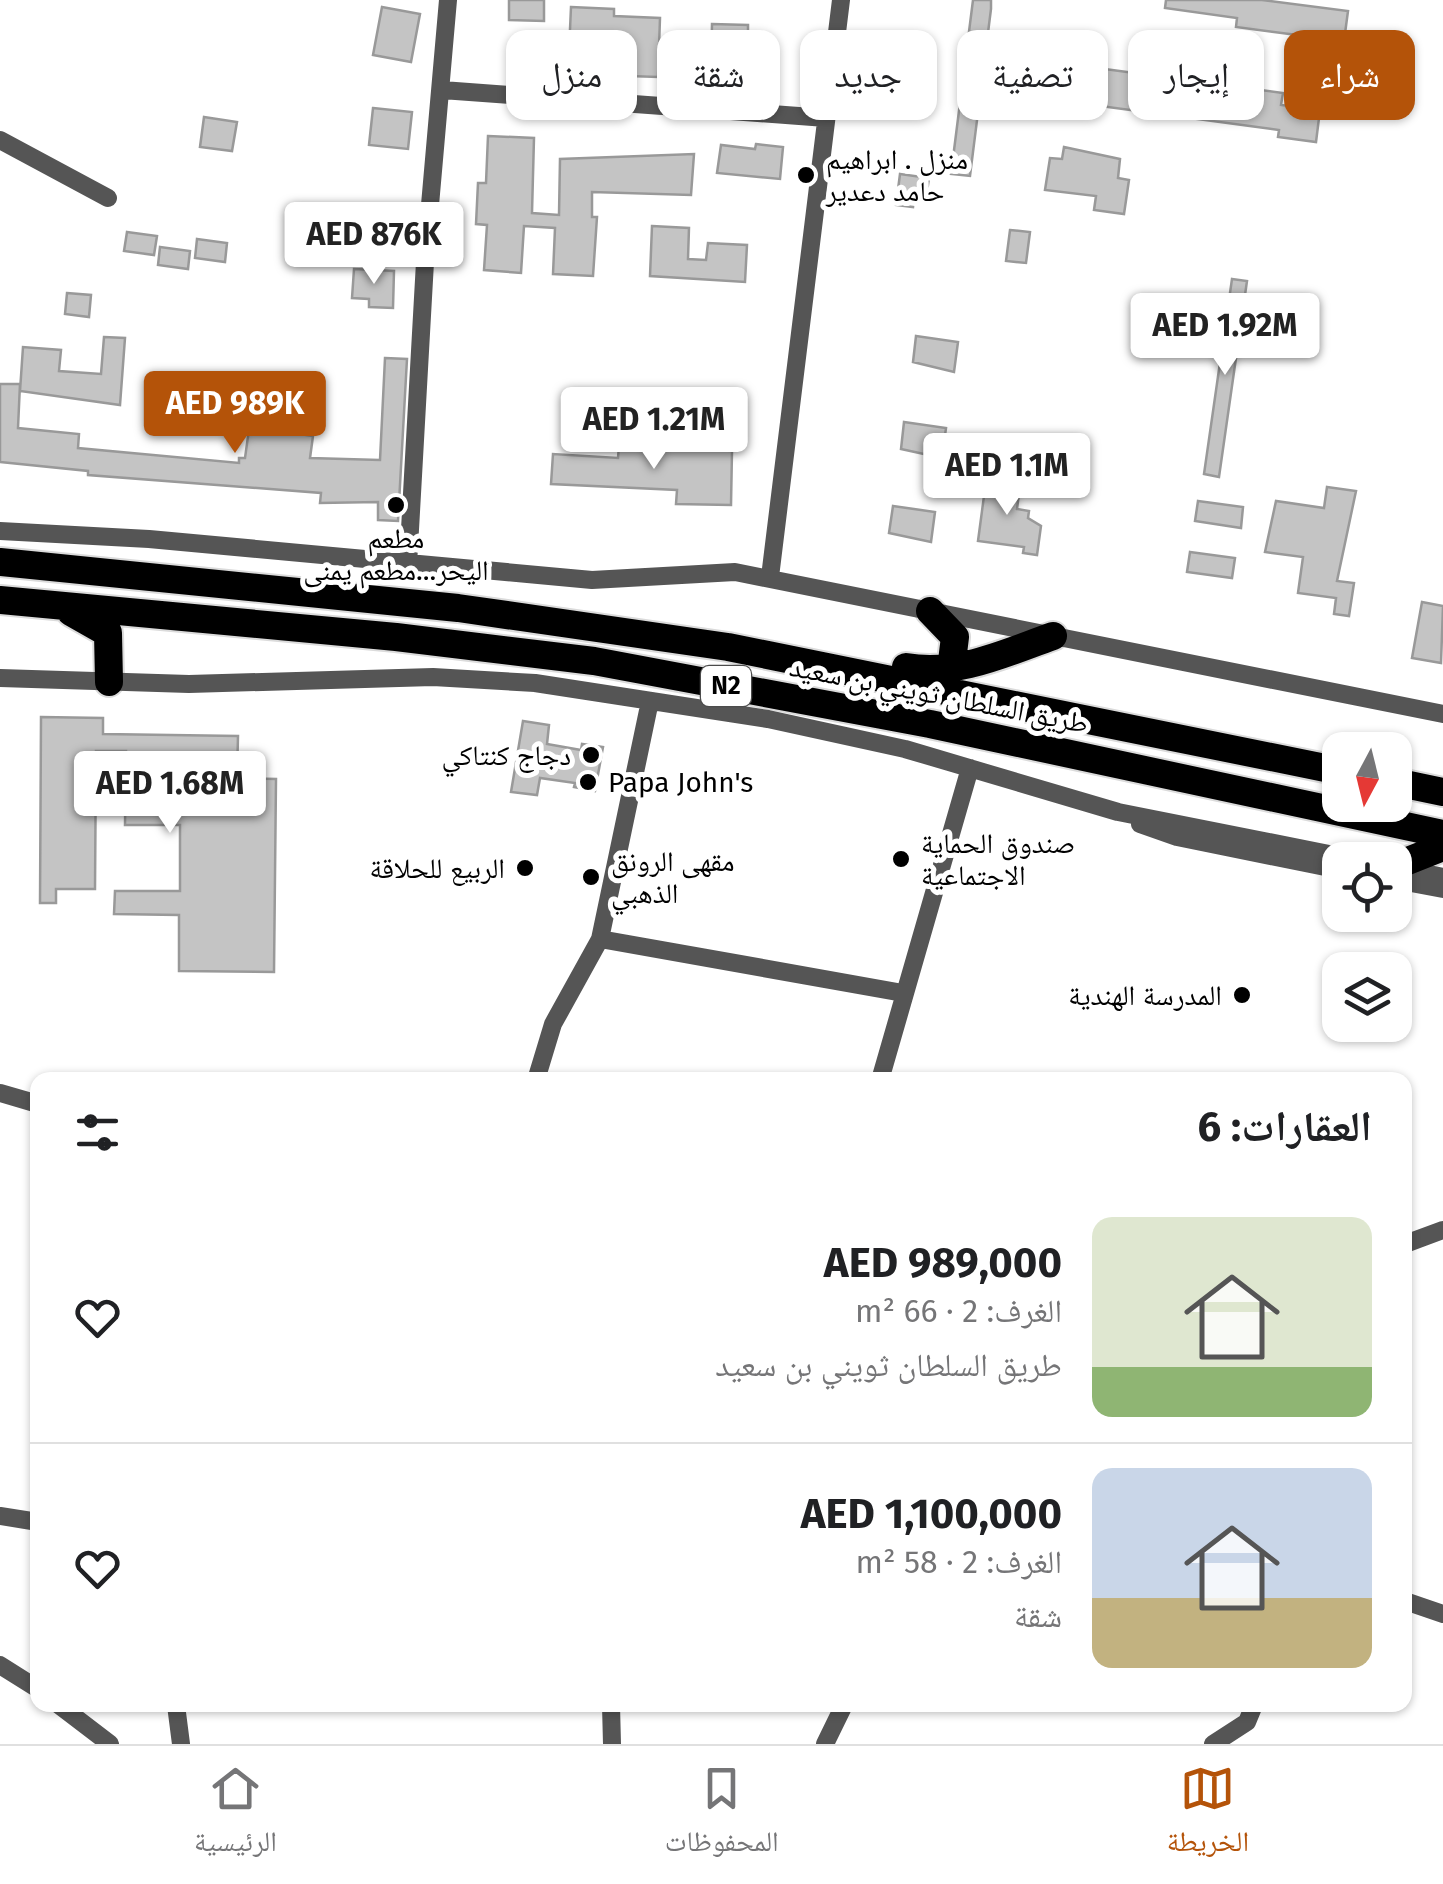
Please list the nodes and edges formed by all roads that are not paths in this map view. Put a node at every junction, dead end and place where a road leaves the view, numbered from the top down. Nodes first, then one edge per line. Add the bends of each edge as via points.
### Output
1 (448, 0) edge
2 (840, 0) edge
3 (836, 30) edge
4 (442, 90) junction
5 (800, 116) edge
6 (826, 120) edge
7 (0, 140) edge
8 (108, 198) dead end
9 (0, 531) edge
10 (0, 562) edge
11 (408, 566) junction
12 (770, 577) junction
13 (0, 600) edge
14 (56, 606) junction
15 (458, 608) junction
16 (930, 611) junction
17 (1053, 636) junction
18 (951, 669) junction
19 (0, 678) edge
20 (109, 682) junction
21 (650, 700) junction
22 (1443, 714) edge
23 (1322, 767) edge
24 (970, 768) junction
25 (1412, 786) edge
26 (1443, 792) edge
27 (1118, 812) junction
28 (1443, 834) edge
29 (1443, 847) edge
30 (1322, 853) edge
31 (1412, 859) edge
32 (1322, 866) edge
33 (1412, 870) edge
34 (1443, 877) edge
35 (1412, 883) edge
36 (1443, 889) edge
37 (600, 939) junction
38 (903, 993) junction
39 (538, 1072) edge
40 (882, 1072) edge
41 (0, 1094) edge
42 (30, 1102) edge
43 (1443, 1230) edge
44 (1412, 1241) edge
45 (0, 1516) edge
46 (30, 1521) edge
47 (1412, 1603) edge
48 (1443, 1614) edge
49 (0, 1665) edge
50 (30, 1684) edge
51 (68, 1712) edge
52 (177, 1712) edge
53 (611, 1712) edge
54 (841, 1712) edge
55 (1251, 1712) edge
56 (110, 1744) edge
57 (182, 1744) edge
58 (612, 1744) edge
59 (825, 1744) edge
60 (1214, 1744) edge

1 - 4 street
2 - 3 street
4 - 5 street
4 - 11 street
6 - 12 street
7 - 8 street
9 - 11 street
10 - 15 highway, طريق السلطان ثويني بن سعيد / N2
11 - 12 street via 592,580 700,572
12 - 16 street
13 - 14 highway, طريق السلطان ثويني بن سعيد / N2
14 - 20 highway via 108,632
14 - 28 highway, طريق السلطان ثويني بن سعيد / N2 via 594,661 930,724
15 - 18 highway via 574,608
15 - 23 highway, طريق السلطان ثويني بن سعيد / N2 via 728,647
16 - 17 street
16 - 18 highway via 955,637
17 - 18 highway
17 - 22 street
19 - 20 street
20 - 21 street via 471,678
21 - 24 street via 768,719
21 - 37 street
24 - 27 street
24 - 38 street
25 - 26 highway
27 - 30 street
27 - 32 street via 1172,836
29 - 31 highway
33 - 34 street
35 - 36 street
37 - 38 street
37 - 39 street via 553,1024
38 - 40 street
41 - 42 street
43 - 44 street
45 - 46 street
47 - 48 street
49 - 50 street
51 - 56 street
52 - 57 street
53 - 58 street
54 - 59 street
55 - 60 street

